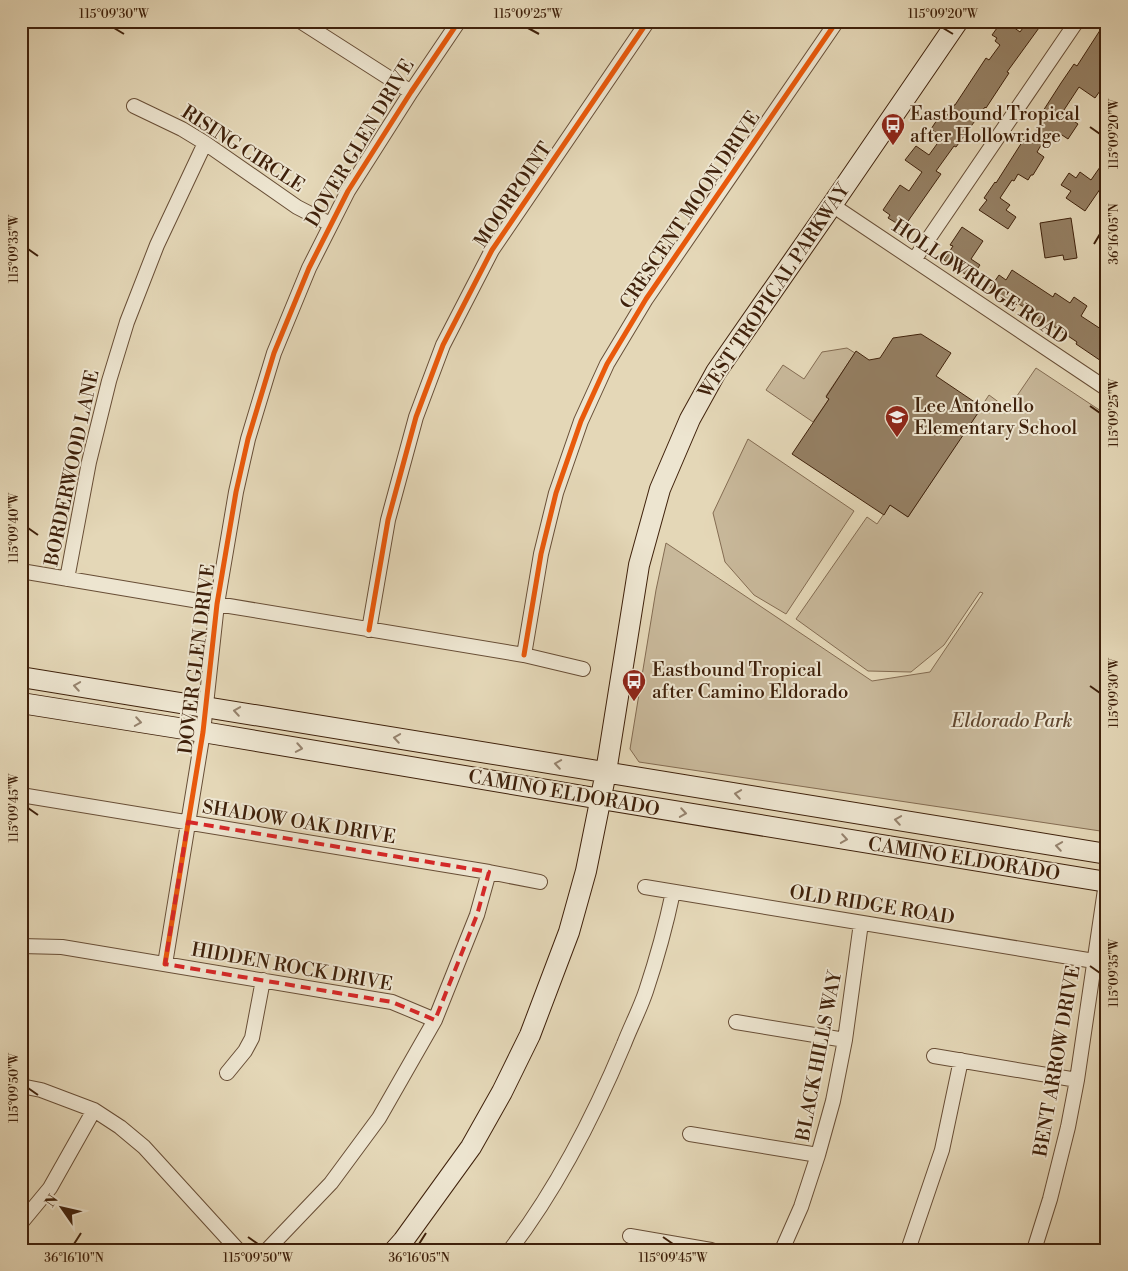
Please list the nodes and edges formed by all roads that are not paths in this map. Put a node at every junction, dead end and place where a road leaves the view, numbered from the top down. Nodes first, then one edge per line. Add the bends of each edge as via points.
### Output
1 (300, 21) edge
2 (460, 21) edge
3 (648, 21) edge
4 (837, 21) edge
5 (1077, 21) edge
6 (952, 23) edge
7 (411, 92) junction
8 (134, 106) dead end
9 (205, 143) junction
10 (832, 205) junction
11 (330, 224) junction
12 (914, 260) junction
13 (1107, 389) edge
14 (21, 571) edge
15 (67, 579) junction
16 (217, 604) junction
17 (369, 630) junction
18 (524, 655) junction
19 (583, 669) dead end
20 (21, 677) edge
21 (21, 703) edge
22 (207, 706) junction
23 (204, 732) junction
24 (606, 772) junction
25 (21, 795) edge
26 (601, 799) junction
27 (188, 822) junction
28 (1107, 854) edge
29 (489, 872) junction
30 (1106, 880) edge
31 (540, 882) dead end
32 (644, 887) dead end
33 (673, 892) junction
34 (861, 923) junction
35 (21, 946) edge
36 (1094, 961) junction
37 (165, 964) junction
38 (263, 980) junction
39 (435, 1020) junction
40 (736, 1022) dead end
41 (845, 1040) junction
42 (934, 1056) dead end
43 (961, 1060) junction
44 (227, 1073) dead end
45 (1077, 1080) junction
46 (21, 1086) edge
47 (94, 1110) junction
48 (690, 1134) dead end
49 (818, 1155) junction
50 (21, 1223) edge
51 (630, 1236) dead end
52 (404, 1247) edge
53 (238, 1250) edge
54 (267, 1250) edge
55 (510, 1250) edge
56 (711, 1250) edge
57 (782, 1250) edge
58 (908, 1250) edge
59 (1034, 1250) edge

1 - 7 street
2 - 7 street, DOVER GLEN DRIVE
3 - 17 street, MOORPOINT via 492,250 443,346 416,417 388,520
4 - 18 street, CRESCENT MOON DRIVE via 646,299 608,364 581,421 556,492 541,554
5 - 12 street
6 - 10 main road, WEST TROPICAL PARKWAY
7 - 11 street, DOVER GLEN DRIVE
8 - 9 street, RISING CIRCLE
9 - 11 street, RISING CIRCLE via 297,207
9 - 15 street, BORDERWOOD LANE via 157,245 124,330 89,462
10 - 12 street, HOLLOWRIDGE ROAD
10 - 24 main road, WEST TROPICAL PARKWAY via 716,372 690,419 660,489 637,573
11 - 16 street, DOVER GLEN DRIVE via 274,353 248,439
12 - 13 street, HOLLOWRIDGE ROAD
14 - 15 street
15 - 16 street
16 - 17 street
16 - 22 street, DOVER GLEN DRIVE
17 - 18 street
18 - 19 street
22 -> 20 main road, CAMINO ELDORADO
21 -> 23 main road, CAMINO ELDORADO
22 - 23 street, DOVER GLEN DRIVE
24 -> 22 main road, CAMINO ELDORADO
23 -> 26 main road, CAMINO ELDORADO
23 - 27 street, DOVER GLEN DRIVE
24 - 26 main road, WEST TROPICAL PARKWAY
28 -> 24 main road, CAMINO ELDORADO
25 - 27 street, SHADOW OAK DRIVE
26 -> 30 main road, CAMINO ELDORADO
26 - 52 main road, WEST TROPICAL PARKWAY via 569,932 530,1035 471,1147
27 - 29 street, SHADOW OAK DRIVE
27 - 37 street, DOVER GLEN DRIVE
29 - 31 street, SHADOW OAK DRIVE
29 - 39 street via 477,915
30 - 36 street, BENT ARROW DRIVE
32 - 33 street, OLD RIDGE ROAD
33 - 34 street, OLD RIDGE ROAD
33 - 55 street via 646,992 606,1088 566,1164
34 - 36 street, OLD RIDGE ROAD
34 - 41 street, BLACK HILLS WAY
35 - 37 street, HIDDEN ROCK DRIVE via 62,947
36 - 45 street, BENT ARROW DRIVE
37 - 38 street, HIDDEN ROCK DRIVE
38 - 39 street, HIDDEN ROCK DRIVE via 392,1002
38 - 44 street via 252,1038
39 - 54 street via 379,1118 331,1183
40 - 41 street
41 - 49 street, BLACK HILLS WAY
42 - 43 street
43 - 45 street
43 - 58 street via 942,1150
45 - 59 street, BENT ARROW DRIVE via 1050,1199
46 - 47 street
47 - 50 street via 50,1188
47 - 53 street via 144,1147
48 - 49 street
49 - 57 street, BLACK HILLS WAY via 802,1207
51 - 56 street

